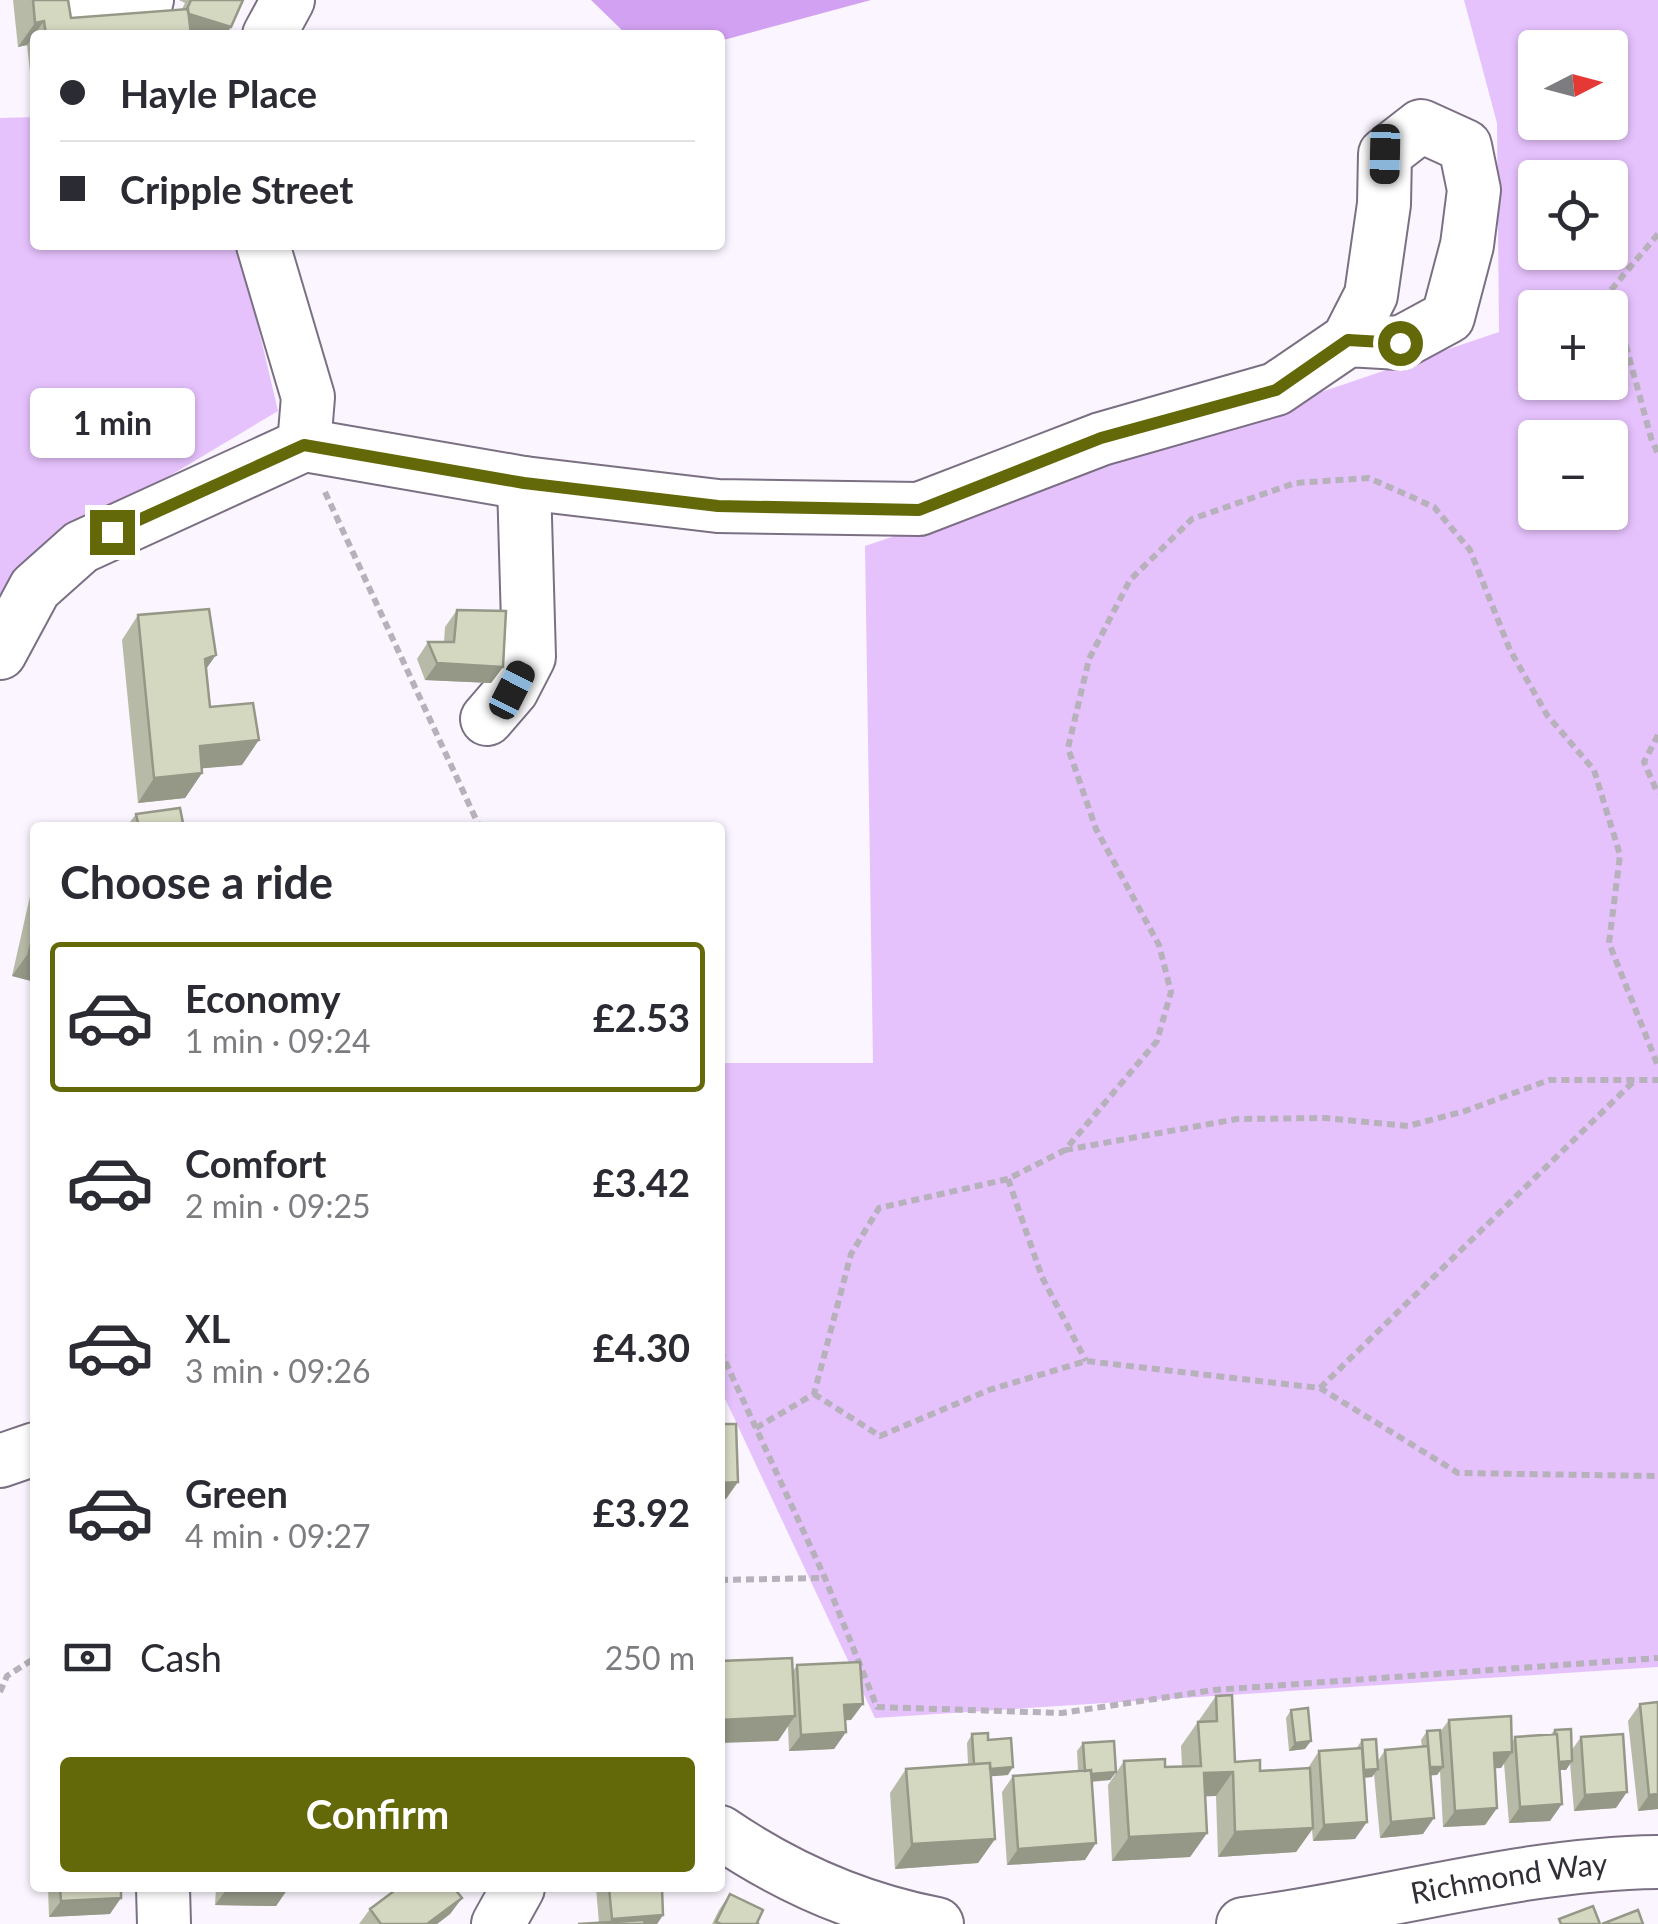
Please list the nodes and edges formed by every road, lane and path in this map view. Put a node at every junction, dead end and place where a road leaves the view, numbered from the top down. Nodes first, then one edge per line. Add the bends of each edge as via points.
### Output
1 (83, 0) edge
2 (147, 0) edge
3 (288, 0) edge
4 (272, 30) edge
5 (1658, 234) edge
6 (264, 250) edge
7 (1348, 340) dead end
8 (304, 445) junction
9 (1658, 454) edge
10 (524, 483) junction
11 (0, 654) edge
12 (487, 719) dead end
13 (1658, 735) edge
14 (1658, 794) edge
15 (477, 822) edge
16 (1658, 1066) edge
17 (1636, 1080) junction
18 (1658, 1080) edge
19 (1065, 1150) junction
20 (1008, 1179) junction
21 (725, 1361) edge
22 (1086, 1361) junction
23 (1320, 1388) junction
24 (814, 1394) junction
25 (756, 1428) junction
26 (30, 1451) edge
27 (0, 1461) edge
28 (1658, 1476) edge
29 (824, 1578) junction
30 (725, 1580) edge
31 (1658, 1658) edge
32 (30, 1661) edge
33 (0, 1692) edge
34 (725, 1835) edge
35 (1658, 1862) edge
36 (163, 1892) edge
37 (516, 1892) edge
38 (164, 1924) edge
39 (498, 1924) edge
40 (938, 1924) edge
41 (1243, 1924) edge

1 - 2 street via 85,15
3 - 4 street
5 - 9 path via 1611,290
6 - 8 street via 308,396
7 - 10 street via 1276,390 1101,438 919,510 718,506
8 - 10 street
8 - 11 street via 81,546 35,588
8 - 15 path
10 - 12 street via 528,657
13 - 14 path via 1644,762
16 - 19 path via 1608,943 1620,856 1594,770 1546,716 1510,650 1470,550 1434,506 1368,478 1295,484 1192,519 1130,580 1089,659 1068,748 1096,829 1159,945 1171,992 1157,1041
17 - 18 path
17 - 19 path via 1548,1080 1408,1126 1326,1118 1237,1120
17 - 23 path
19 - 20 path
20 - 22 path via 1042,1276
20 - 24 path via 879,1208 851,1254
21 - 25 path
22 - 23 path
22 - 24 path via 989,1390 880,1436
23 - 28 path via 1458,1474
24 - 25 path
25 - 29 path
26 - 27 street
29 - 30 path
29 - 31 path via 878,1707 1062,1712 1214,1690
32 - 33 path via 8,1676
34 - 40 street via 817,1887 884,1914
35 - 41 street, Richmond Way via 1506,1876
36 - 38 street
37 - 39 street

